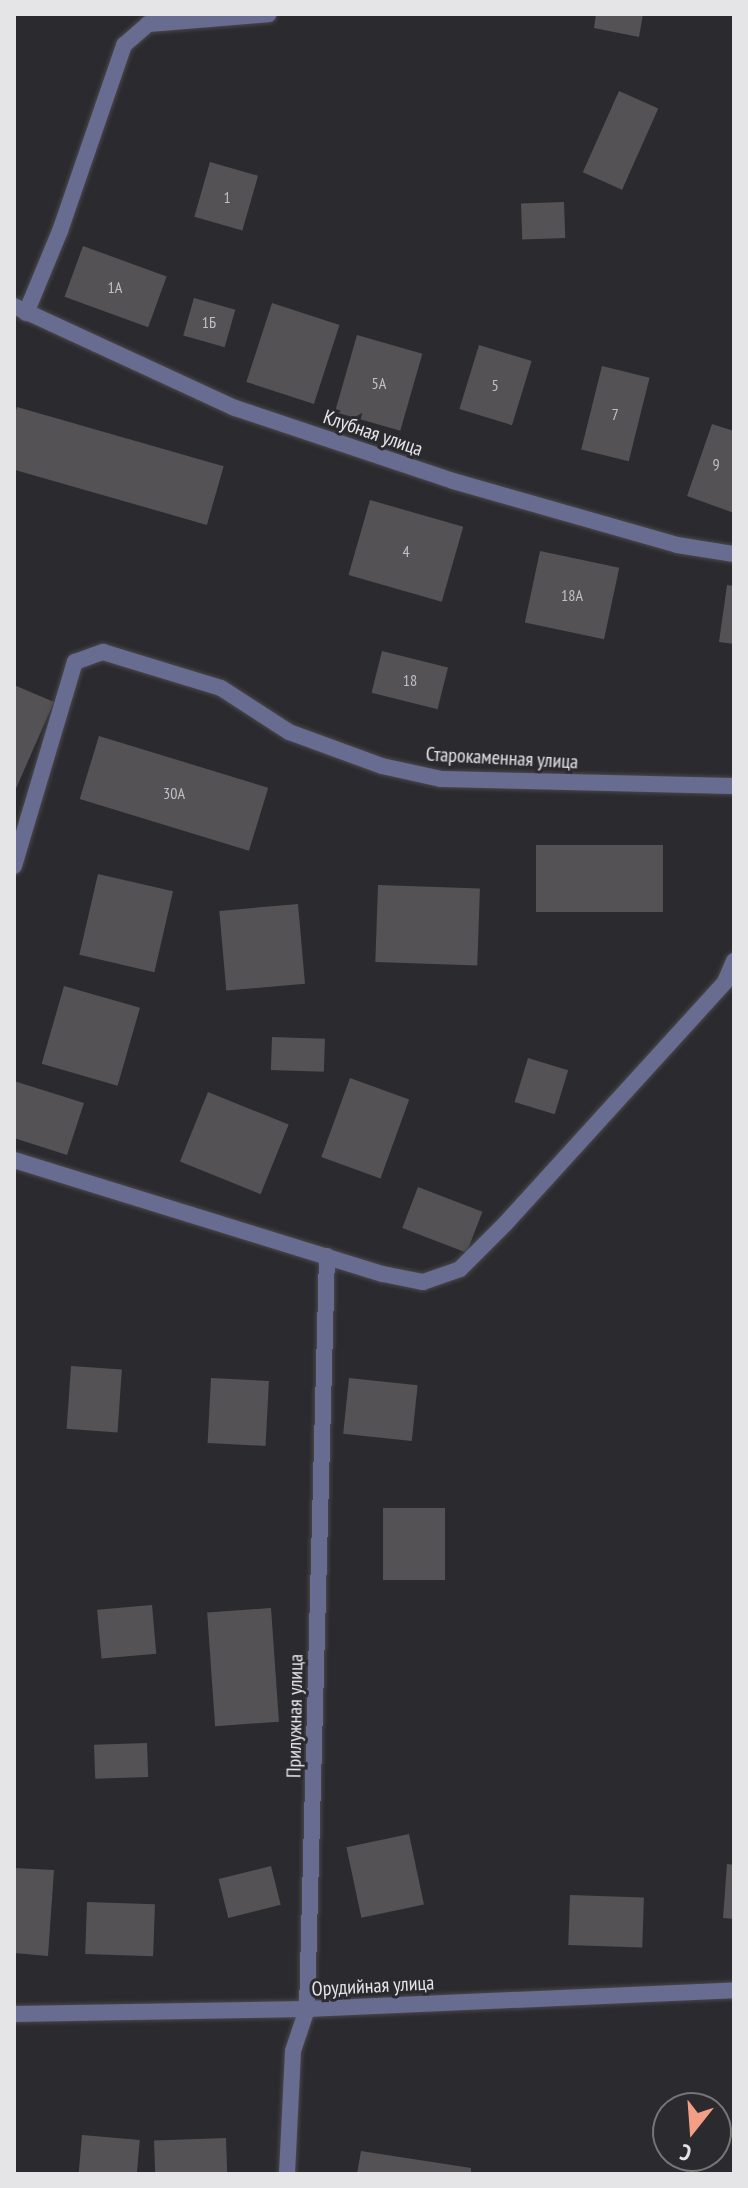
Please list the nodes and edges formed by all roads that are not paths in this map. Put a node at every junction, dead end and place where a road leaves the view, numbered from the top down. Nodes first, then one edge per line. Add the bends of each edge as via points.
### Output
1 (269, 14) edge
2 (20, 309) edge
3 (734, 554) edge
4 (734, 786) edge
5 (14, 866) edge
6 (734, 961) edge
7 (14, 1160) edge
8 (327, 1256) junction
9 (734, 1990) edge
10 (307, 2009) junction
11 (14, 2014) edge
12 (287, 2174) edge

1 - 2 street via 148,24 124,45 60,231
2 - 3 street, Клубная улица via 235,408 453,481 677,545
4 - 5 street, Старокаменная улица via 441,779 397,770 289,732 221,688 103,652 75,662
6 - 8 street via 725,982 460,1269 423,1282
7 - 8 street
8 - 10 street, Прилужная улица
9 - 10 street, Орудийная улица
10 - 11 street, Орудийная улица
10 - 12 street, Прилужная улица via 293,2051

